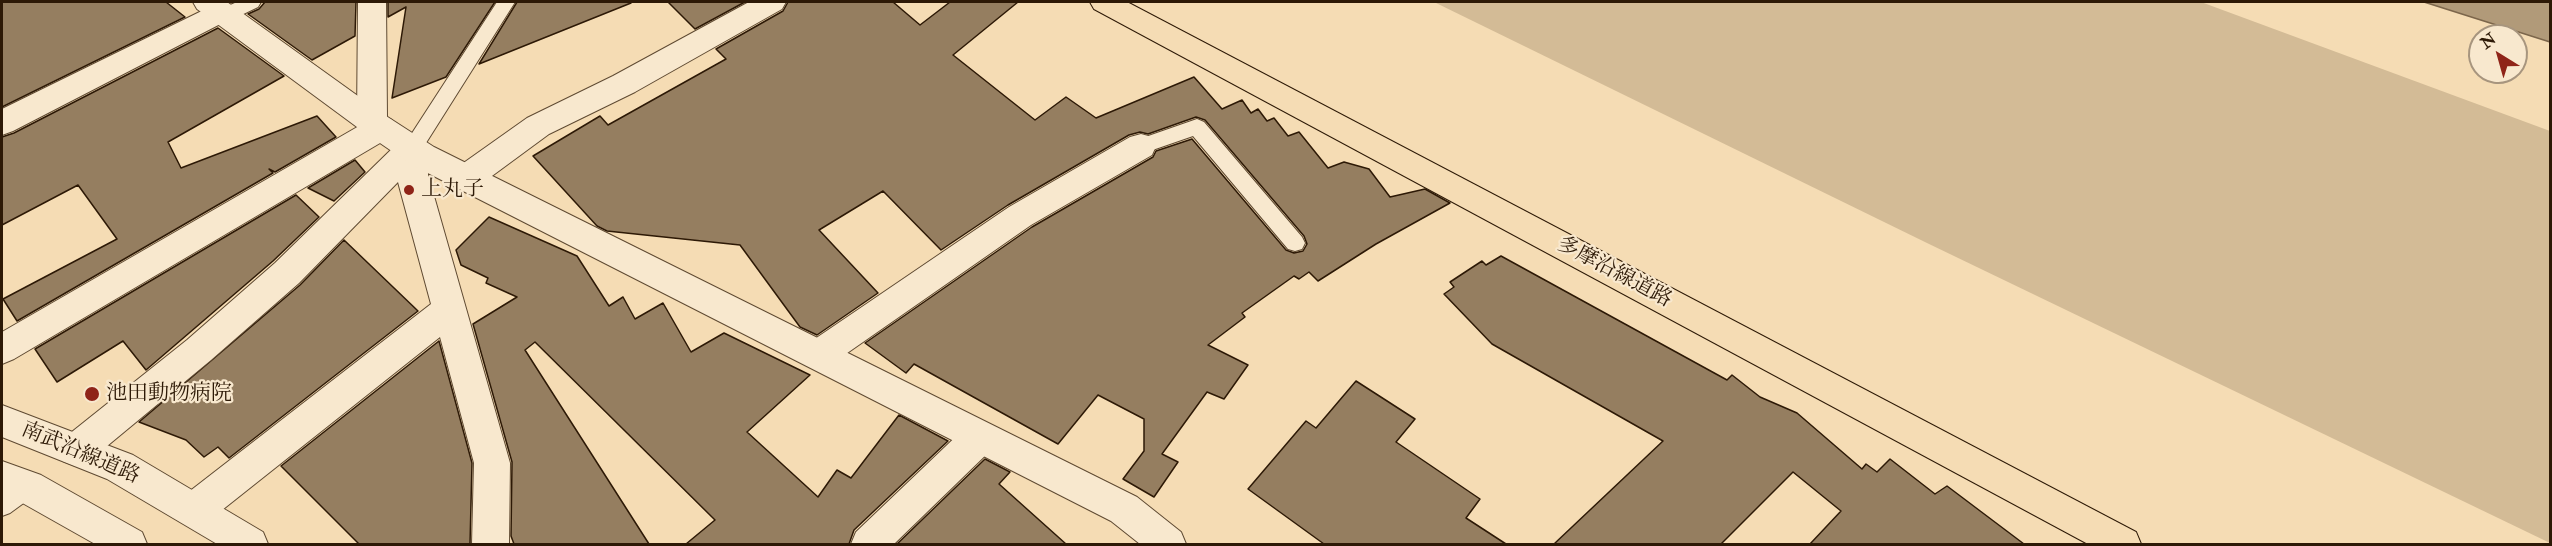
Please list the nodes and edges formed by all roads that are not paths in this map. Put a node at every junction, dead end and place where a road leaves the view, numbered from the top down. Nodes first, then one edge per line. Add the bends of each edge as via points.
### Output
1 (372, 2) edge
2 (506, 2) edge
3 (772, 2) edge
4 (1104, 2) edge
5 (226, 7) edge
6 (2, 123) edge
7 (376, 125) junction
8 (1141, 146) joint
9 (412, 149) junction
10 (466, 178) junction
11 (1295, 243) dead end
12 (450, 309) junction
13 (2, 349) edge
14 (818, 355) junction
15 (2, 421) edge
16 (980, 437) junction
17 (76, 450) junction
18 (10, 490) edge
19 (194, 510) junction
20 (129, 544) edge
21 (250, 544) edge
22 (491, 544) edge
23 (868, 544) edge
24 (1168, 544) edge
25 (2123, 544) edge

1 - 7 street
2 - 9 lane
3 - 10 street via 624,84 538,126
4 - 25 main road, 多摩沿線道路
5 - 6 street
5 - 7 street
7 - 9 street
7 - 13 street
8 - 11 lane via 1197,127
8 - 14 street via 1020,216
9 - 10 street
9 - 12 street via 412,175
9 - 17 street via 287,273
10 - 14 street
12 - 19 street
12 - 22 street via 492,463
14 - 16 street
15 - 17 street, 南武沿線道路
16 - 23 street
16 - 24 street via 1124,509
17 - 19 street, 南武沿線道路 via 120,467
18 - 20 street
19 - 21 street, 南武沿線道路

